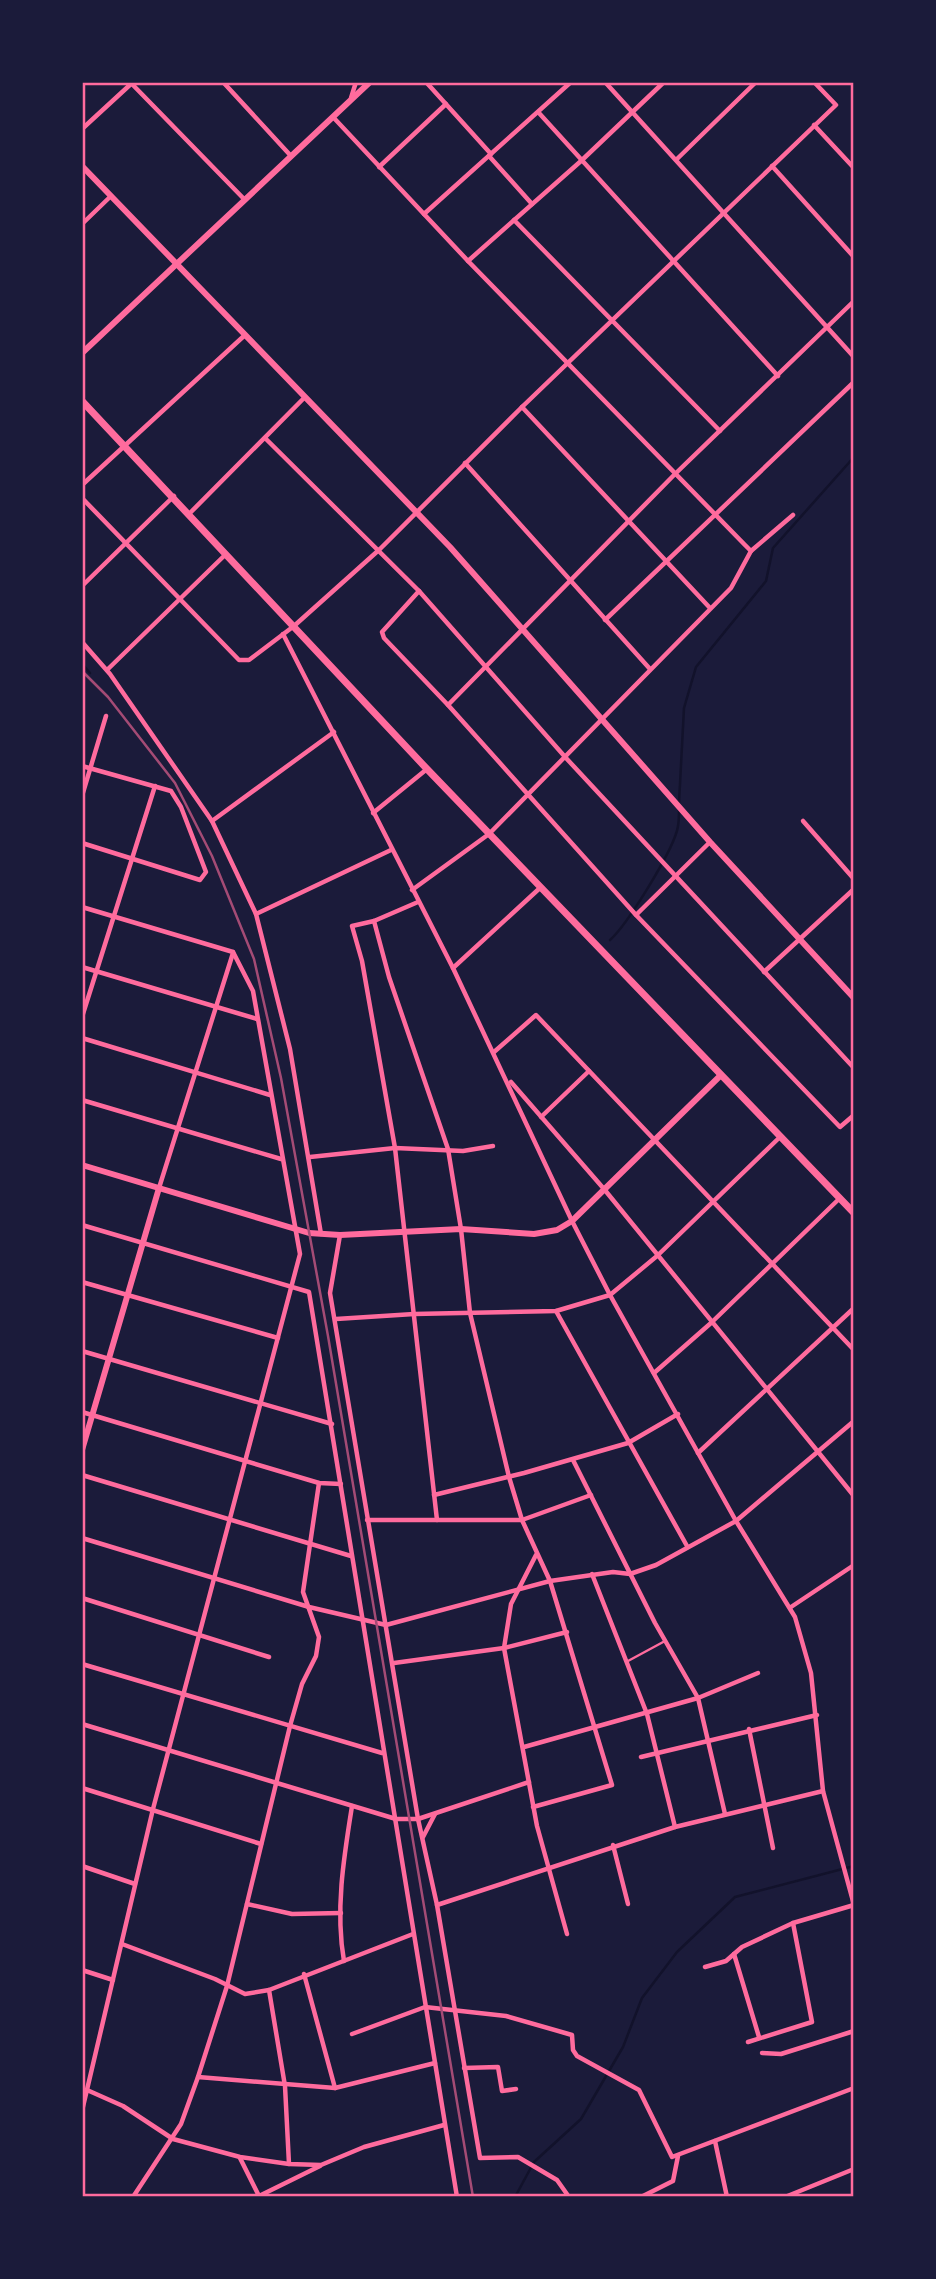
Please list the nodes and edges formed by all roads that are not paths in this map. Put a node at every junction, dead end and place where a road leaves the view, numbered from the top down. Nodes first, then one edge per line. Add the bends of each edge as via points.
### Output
1 (223, 82) edge
2 (356, 82) edge
3 (370, 82) edge
4 (426, 82) edge
5 (571, 82) edge
6 (605, 82) edge
7 (664, 82) edge
8 (756, 82) edge
9 (814, 82) edge
10 (132, 83) edge
11 (350, 100) junction
12 (446, 104) junction
13 (539, 113) junction
14 (634, 113) junction
15 (333, 117) junction
16 (814, 125) junction
17 (82, 129) edge
18 (490, 155) junction
19 (291, 156) junction
20 (677, 159) junction
21 (581, 161) junction
22 (82, 166) edge
23 (772, 166) junction
24 (379, 167) junction
25 (854, 168) edge
26 (111, 197) junction
27 (245, 200) junction
28 (532, 204) junction
29 (723, 213) junction
30 (424, 214) junction
31 (514, 220) junction
32 (82, 224) edge
33 (854, 257) edge
34 (675, 260) junction
35 (468, 261) junction
36 (177, 264) junction
37 (854, 301) edge
38 (612, 320) junction
39 (826, 328) junction
40 (245, 335) junction
41 (82, 354) edge
42 (854, 357) edge
43 (567, 363) junction
44 (778, 376) junction
45 (854, 382) edge
46 (306, 396) junction
47 (82, 401) edge
48 (522, 407) junction
49 (720, 431) junction
50 (265, 438) junction
51 (125, 444) junction
52 (465, 463) junction
53 (674, 475) junction
54 (82, 485) edge
55 (174, 496) junction
56 (82, 498) edge
57 (417, 512) junction
58 (190, 513) junction
59 (713, 514) junction
60 (793, 515) dead end
61 (628, 523) junction
62 (126, 542) junction
63 (380, 550) junction
64 (751, 551) junction
65 (226, 554) junction
66 (665, 561) junction
67 (571, 583) junction
68 (82, 586) edge
69 (419, 591) junction
70 (180, 599) junction
71 (710, 608) junction
72 (605, 620) junction
73 (294, 626) junction
74 (525, 630) junction
75 (283, 634) junction
76 (82, 642) edge
77 (487, 666) junction
78 (650, 669) junction
79 (107, 670) junction
80 (448, 705) junction
81 (106, 716) dead end
82 (603, 719) junction
83 (334, 732) junction
84 (566, 758) junction
85 (82, 766) edge
86 (91, 769) junction
87 (427, 769) junction
88 (155, 786) junction
89 (530, 795) junction
90 (82, 796) edge
91 (373, 814) junction
92 (212, 821) junction
93 (803, 821) dead end
94 (489, 834) junction
95 (710, 842) junction
96 (82, 843) edge
97 (391, 850) junction
98 (133, 858) junction
99 (677, 877) junction
100 (854, 879) edge
101 (541, 887) junction
102 (854, 889) edge
103 (412, 890) junction
104 (418, 902) junction
105 (82, 907) edge
106 (256, 914) junction
107 (636, 915) junction
108 (114, 916) junction
109 (374, 921) junction
110 (799, 939) junction
111 (233, 952) junction
112 (82, 967) edge
113 (453, 968) junction
114 (97, 971) junction
115 (764, 972) junction
116 (854, 998) edge
117 (216, 1007) junction
118 (82, 1017) edge
119 (257, 1019) junction
120 (82, 1038) edge
121 (494, 1052) junction
122 (854, 1068) edge
123 (589, 1070) junction
124 (194, 1072) junction
125 (721, 1075) junction
126 (508, 1078) junction
127 (270, 1095) junction
128 (82, 1100) edge
129 (854, 1115) edge
130 (541, 1117) junction
131 (177, 1129) junction
132 (780, 1136) junction
133 (656, 1139) junction
134 (493, 1146) dead end
135 (395, 1148) junction
136 (448, 1149) junction
137 (310, 1157) junction
138 (281, 1159) junction
139 (82, 1165) edge
140 (159, 1188) junction
141 (604, 1189) junction
142 (840, 1198) junction
143 (711, 1202) junction
144 (854, 1213) edge
145 (572, 1221) junction
146 (82, 1225) edge
147 (295, 1228) junction
148 (461, 1229) junction
149 (402, 1231) junction
150 (321, 1234) junction
151 (340, 1235) junction
152 (143, 1243) junction
153 (657, 1256) junction
154 (772, 1264) junction
155 (82, 1282) edge
156 (291, 1287) junction
157 (128, 1295) junction
158 (610, 1295) junction
159 (854, 1308) edge
160 (556, 1311) junction
161 (414, 1314) junction
162 (470, 1314) junction
163 (336, 1319) junction
164 (711, 1323) junction
165 (832, 1328) junction
166 (278, 1338) junction
167 (854, 1350) edge
168 (82, 1351) edge
169 (109, 1359) junction
170 (654, 1373) junction
171 (765, 1388) junction
172 (260, 1402) junction
173 (82, 1412) edge
174 (678, 1414) junction
175 (93, 1415) junction
176 (854, 1421) edge
177 (332, 1424) junction
178 (628, 1443) junction
179 (82, 1450) edge
180 (698, 1453) junction
181 (818, 1453) junction
182 (573, 1460) junction
183 (245, 1462) junction
184 (82, 1475) edge
185 (509, 1477) junction
186 (319, 1483) junction
187 (341, 1484) junction
188 (851, 1490) edge
189 (434, 1495) junction
190 (591, 1495) junction
191 (854, 1496) edge
192 (230, 1520) junction
193 (368, 1520) junction
194 (437, 1520) junction
195 (522, 1520) junction
196 (736, 1521) junction
197 (82, 1538) edge
198 (312, 1544) junction
199 (687, 1545) junction
200 (536, 1554) junction
201 (351, 1556) junction
202 (854, 1565) edge
203 (592, 1574) junction
204 (631, 1574) junction
205 (214, 1579) junction
206 (550, 1581) junction
207 (517, 1591) junction
208 (82, 1598) edge
209 (309, 1607) junction
210 (791, 1608) junction
211 (362, 1621) junction
212 (386, 1625) junction
213 (567, 1632) junction
214 (199, 1636) junction
215 (665, 1641) junction
216 (504, 1648) junction
217 (270, 1657) dead end
218 (625, 1662) junction
219 (394, 1663) junction
220 (82, 1664) edge
221 (758, 1672) dead end
222 (184, 1695) junction
223 (698, 1698) junction
224 (647, 1714) junction
225 (817, 1715) junction
226 (82, 1724) edge
227 (290, 1726) junction
228 (594, 1727) junction
229 (749, 1729) junction
230 (709, 1739) junction
231 (524, 1747) junction
232 (169, 1749) junction
233 (657, 1752) junction
234 (382, 1753) junction
235 (641, 1757) dead end
236 (528, 1782) junction
237 (277, 1783) junction
238 (82, 1788) edge
239 (823, 1791) junction
240 (352, 1806) junction
241 (764, 1806) junction
242 (533, 1807) junction
243 (153, 1809) junction
244 (436, 1813) junction
245 (725, 1814) junction
246 (396, 1819) junction
247 (418, 1819) junction
248 (675, 1827) junction
249 (423, 1838) junction
250 (261, 1844) junction
251 (613, 1845) junction
252 (773, 1848) dead end
253 (82, 1866) edge
254 (549, 1868) junction
255 (135, 1884) junction
256 (247, 1903) junction
257 (628, 1904) dead end
258 (437, 1905) junction
259 (854, 1905) edge
260 (341, 1913) junction
261 (793, 1923) junction
262 (413, 1934) junction
263 (567, 1934) dead end
264 (122, 1944) junction
265 (734, 1954) junction
266 (344, 1961) junction
267 (705, 1967) dead end
268 (82, 1970) edge
269 (304, 1974) junction
270 (113, 1980) junction
271 (227, 1986) junction
272 (270, 1990) junction
273 (425, 2007) junction
274 (456, 2011) junction
275 (854, 2031) edge
276 (352, 2034) dead end
277 (759, 2038) junction
278 (748, 2042) dead end
279 (762, 2053) dead end
280 (435, 2063) junction
281 (464, 2068) junction
282 (198, 2077) junction
283 (285, 2086) junction
284 (335, 2088) junction
285 (854, 2088) edge
286 (516, 2089) dead end
287 (87, 2090) junction
288 (82, 2111) edge
289 (444, 2124) junction
290 (173, 2139) junction
291 (715, 2141) junction
292 (678, 2155) junction
293 (240, 2157) junction
294 (289, 2164) junction
295 (321, 2165) junction
296 (854, 2169) edge
297 (258, 2196) edge
298 (133, 2197) edge
299 (457, 2197) edge
300 (569, 2197) edge
301 (641, 2197) edge
302 (727, 2197) edge
303 (785, 2197) edge

1 - 19 street
2 - 11 street
3 - 11 street
4 - 12 street
5 - 13 street
6 - 14 street
7 - 14 street
8 - 20 street
9 - 16 street via 836,105
10 - 17 street
10 - 27 street
11 - 15 street
12 - 18 street
12 - 24 street
13 - 18 street
13 - 21 street
14 - 20 street
14 - 21 street
15 - 19 street
15 - 24 street
16 - 23 street
16 - 25 street
18 - 28 street
18 - 30 street
19 - 27 street
20 - 29 street
21 - 28 street
21 - 34 street
22 - 26 street
23 - 29 street
23 - 33 street
24 - 30 street
26 - 32 street
26 - 36 street
27 - 36 street
28 - 31 street
29 - 34 street
29 - 39 street
30 - 35 street
31 - 35 street
31 - 38 street
34 - 38 street
34 - 44 street
35 - 43 street
36 - 40 street
36 - 41 street
37 - 39 street
38 - 43 street
38 - 49 street
39 - 42 street
39 - 44 street
40 - 46 street
40 - 51 street
43 - 48 street
43 - 53 street
44 - 49 street
45 - 59 street
46 - 50 street
46 - 57 street
47 - 51 main road
48 - 52 street
48 - 61 street
49 - 53 street
50 - 58 street
50 - 63 street
51 - 54 street
51 - 55 main road
52 - 57 street
52 - 67 street
53 - 59 street
53 - 61 street
55 - 58 main road
55 - 62 street
56 - 62 street
57 - 63 street
57 - 74 street
58 - 65 main road
59 - 64 street
59 - 66 street
60 - 64 street
61 - 66 street
61 - 67 street
62 - 68 street
62 - 70 street
63 - 69 street
63 - 73 street
64 - 71 street via 731,588
65 - 70 street
65 - 73 main road
66 - 71 street
66 - 72 street
67 - 72 street
67 - 74 street
69 - 77 street
69 - 80 street via 382,632
70 - 75 street via 239,660 249,660
70 - 79 street
71 - 78 street
72 - 78 street
73 - 75 street
73 - 87 main road
74 - 77 street
74 - 82 street
75 - 83 street
76 - 79 street
77 - 80 street
77 - 84 street
78 - 82 street
79 - 92 street
80 - 89 street
81 - 86 street
82 - 84 street
82 - 95 street
83 - 91 street
83 - 92 street
84 - 89 street
84 - 99 street
85 - 86 street
86 - 88 street
86 - 90 street
87 - 91 street
87 - 94 main road
88 - 98 street
88 - 98 street via 171,791 181,807 205,867 200,880
89 - 94 street
89 - 107 street
91 - 97 street
92 - 106 street
93 - 100 street
94 - 101 main road
94 - 103 street
95 - 99 street
95 - 110 street
96 - 98 street
97 - 103 street
97 - 106 street
98 - 108 street
99 - 107 street
99 - 115 street
101 - 113 street
101 - 125 main road
102 - 110 street
103 - 104 street
104 - 109 street
104 - 113 street
105 - 108 street
106 - 137 street via 290,1049
107 - 129 street via 840,1127
108 - 111 street
108 - 114 street
109 - 135 street via 352,926
109 - 136 street
110 - 115 street
110 - 116 street
111 - 117 street
111 - 119 street via 253,991
112 - 114 street
113 - 121 street
114 - 117 street
114 - 118 street
115 - 122 street
117 - 119 street
117 - 124 street
119 - 127 street
120 - 124 street
121 - 123 street via 536,1015
121 - 126 street
123 - 130 street
123 - 133 street
124 - 127 street
124 - 131 street
125 - 132 main road
125 - 133 street
126 - 130 street
126 - 145 street
127 - 138 street
128 - 131 street
130 - 141 street
131 - 138 street
131 - 140 street
132 - 142 main road
132 - 143 street
133 - 141 street
133 - 143 street
134 - 136 street
135 - 136 street
135 - 137 street
135 - 149 street
136 - 148 street
137 - 150 street
138 - 147 street
139 - 140 street
140 - 147 street
140 - 152 street
141 - 145 street
141 - 153 street
142 - 144 main road
142 - 154 street
143 - 153 street
143 - 154 street
145 - 148 street via 557,1230 534,1234
145 - 158 street
146 - 152 street
147 - 150 street
147 - 156 street via 300,1254
148 - 149 street
148 - 162 street
149 - 151 street
149 - 161 street
150 - 151 street
151 - 163 street via 330,1293
152 - 156 street
152 - 157 street
153 - 158 street
153 - 164 street
154 - 164 street
154 - 165 street
155 - 157 street
156 - 166 street
156 - 177 street via 309,1292
157 - 166 street
157 - 169 street
158 - 160 street
158 - 170 street
159 - 165 street
160 - 162 street
160 - 178 street
161 - 162 street
161 - 163 street
161 - 189 street
162 - 185 street
163 - 193 street
164 - 170 street
164 - 171 street
165 - 167 street
165 - 171 street
166 - 172 street
168 - 169 street
169 - 172 street
169 - 175 street
170 - 174 street
171 - 180 street
171 - 181 street
172 - 177 street
172 - 183 street
173 - 175 street
174 - 178 street
174 - 180 street
175 - 179 street
175 - 183 street
176 - 181 street
177 - 187 street
178 - 182 street
178 - 199 street
180 - 196 street
181 - 188 street
181 - 196 street
182 - 185 street
182 - 190 street
183 - 186 street
183 - 192 street
184 - 192 street
185 - 189 street
185 - 195 street
186 - 187 street
186 - 198 street
187 - 201 street
188 - 191 street
189 - 194 street
190 - 195 street
190 - 204 street
192 - 198 street
192 - 205 street
193 - 194 street
193 - 212 street
194 - 195 street
195 - 200 street
196 - 199 street
196 - 210 street
197 - 205 street
198 - 201 street
198 - 209 street via 303,1592
199 - 204 street via 656,1565
200 - 206 street
200 - 207 street
201 - 211 street
202 - 210 street
203 - 204 street
203 - 206 street
203 - 218 street
204 - 215 street
205 - 209 street
205 - 214 street
206 - 207 street
206 - 213 street
207 - 212 street
207 - 216 street
208 - 214 street
209 - 211 street
209 - 227 street via 319,1637 316,1656
210 - 225 street via 811,1673
211 - 212 street
211 - 234 street
212 - 219 street
213 - 216 street
213 - 228 street
214 - 217 street
214 - 222 street
215 - 218 lane
215 - 223 street
216 - 219 street
216 - 231 street
218 - 224 street
219 - 247 street
220 - 222 street
221 - 223 street
222 - 227 street
222 - 232 street
223 - 224 street
223 - 230 street
224 - 228 street
224 - 233 street
225 - 229 street
225 - 239 street
226 - 232 street
227 - 234 street
227 - 237 street
228 - 231 street
228 - 242 street via 611,1785
229 - 230 street
229 - 241 street
230 - 233 street
230 - 245 street
231 - 236 street
232 - 237 street
232 - 243 street
233 - 235 street
233 - 248 street
234 - 246 street
236 - 242 street
236 - 244 street
237 - 240 street
237 - 250 street
238 - 243 street
239 - 241 street
239 - 259 street
240 - 246 street
240 - 260 street
241 - 245 street
241 - 252 street
242 - 254 street
243 - 250 street
243 - 255 street
244 - 247 street
244 - 249 street
245 - 248 street
246 - 247 street
246 - 262 street
247 - 249 street
248 - 251 street
249 - 258 street
250 - 256 street
251 - 254 street
251 - 257 street
253 - 255 street
254 - 258 street
254 - 263 street
255 - 264 street
256 - 260 street via 292,1914
256 - 271 street
258 - 274 street
259 - 261 street
260 - 266 street
261 - 265 street
261 - 277 street via 812,2022
262 - 266 street
262 - 273 street
264 - 270 street
264 - 271 street
265 - 267 street
265 - 277 street
266 - 269 street
268 - 270 street
269 - 272 street
269 - 284 street
270 - 287 street
271 - 272 street via 245,1994
271 - 282 street
272 - 283 street
273 - 274 street
273 - 276 street
273 - 280 street
274 - 281 street
274 - 292 street via 506,2016 572,2035 577,2056 639,2090 672,2157
275 - 279 street via 781,2054
277 - 278 street
280 - 284 street
280 - 289 street
281 - 286 street via 498,2067 502,2091
281 - 300 street via 480,2158 518,2157 557,2180
282 - 283 street
282 - 290 street
283 - 284 street
283 - 294 street
285 - 291 street
287 - 288 street
287 - 290 street
289 - 295 street
289 - 299 street
290 - 293 street
290 - 298 street
291 - 292 street
291 - 302 street
292 - 301 street via 673,2181
293 - 294 street
293 - 297 street
294 - 295 street
295 - 297 street
296 - 303 street

